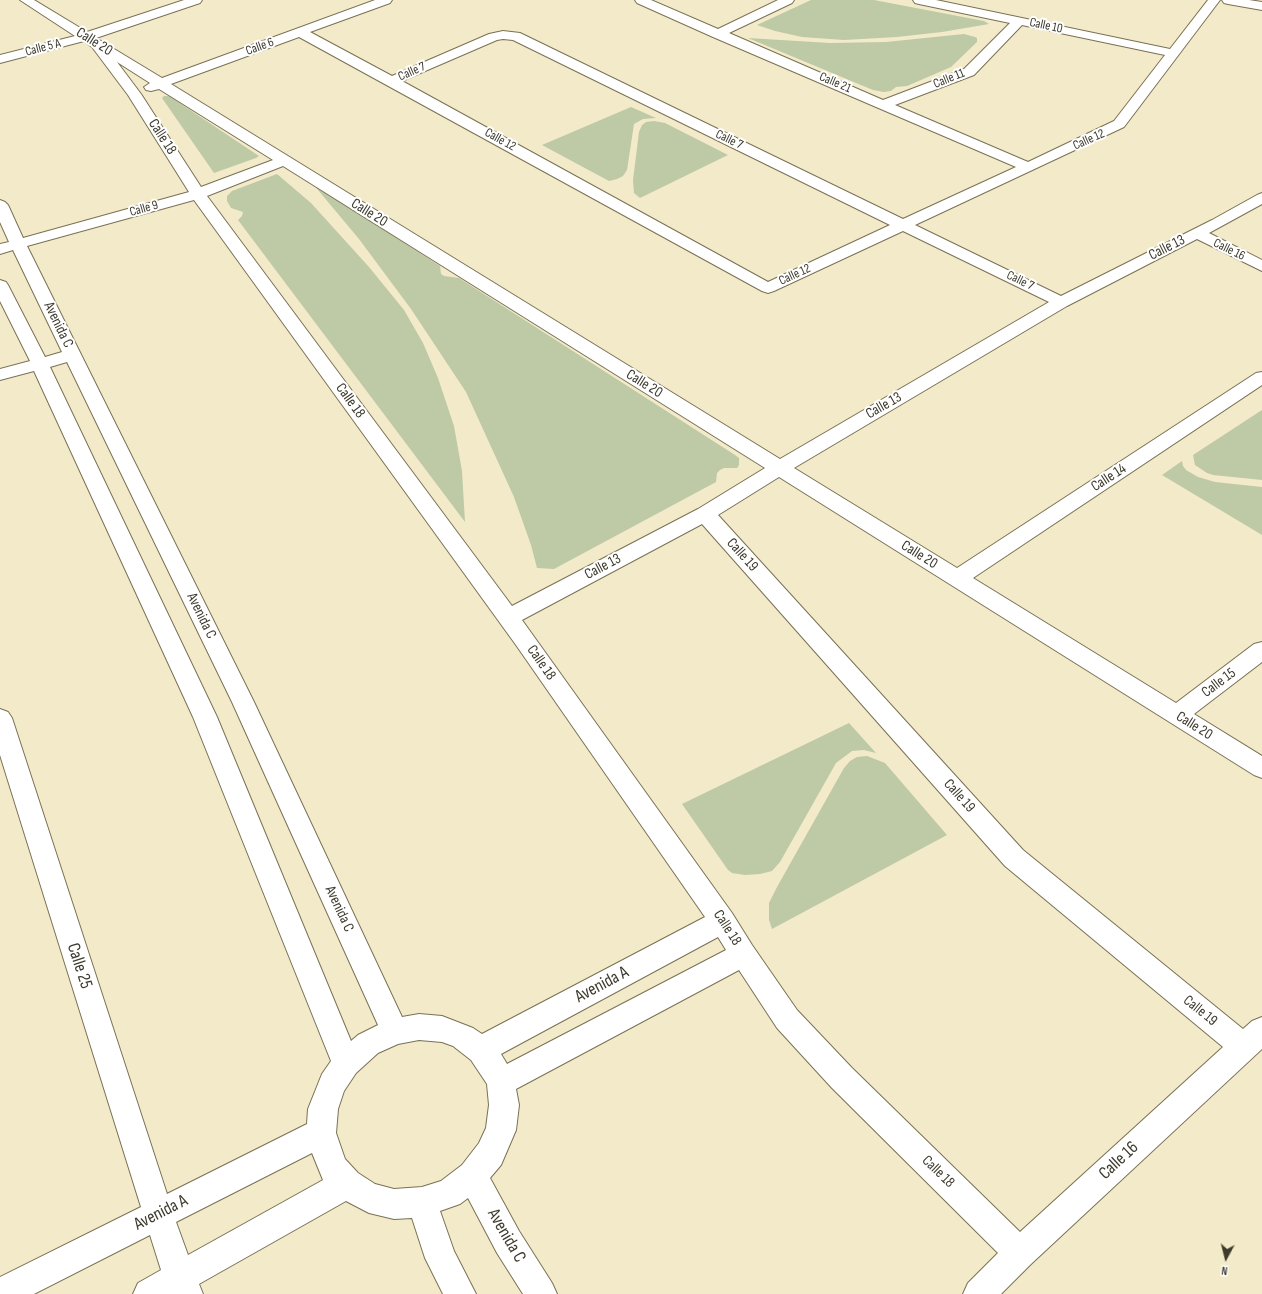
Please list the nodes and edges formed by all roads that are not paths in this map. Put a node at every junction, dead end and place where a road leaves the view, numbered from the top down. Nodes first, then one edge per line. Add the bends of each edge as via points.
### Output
1 (26, 0) edge
2 (196, 0) edge
3 (386, 0) edge
4 (642, 0) edge
5 (788, 0) edge
6 (919, 0) edge
7 (1214, 0) edge
8 (1228, 0) edge
9 (1262, 6) edge
10 (1020, 20) junction
11 (300, 32) junction
12 (717, 34) junction
13 (91, 40) junction
14 (1173, 53) junction
15 (0, 59) edge
16 (392, 81) junction
17 (161, 84) junction
18 (134, 94) junction
19 (884, 104) junction
20 (285, 160) junction
21 (1028, 167) junction
22 (198, 194) junction
23 (1262, 198) edge
24 (0, 205) edge
25 (902, 224) junction
26 (1196, 234) junction
27 (9, 247) edge
28 (1262, 266) edge
29 (0, 285) edge
30 (1061, 302) junction
31 (72, 354) junction
32 (40, 364) junction
33 (0, 376) edge
34 (1262, 378) edge
35 (779, 468) junction
36 (705, 514) junction
37 (957, 578) junction
38 (508, 618) junction
39 (1262, 650) edge
40 (1177, 715) junction
41 (0, 718) edge
42 (1262, 768) edge
43 (723, 921) junction
44 (743, 954) junction
45 (395, 1031) junction
46 (1253, 1038) edge
47 (481, 1050) junction
48 (346, 1063) junction
49 (501, 1082) junction
50 (321, 1133) junction
51 (473, 1176) junction
52 (347, 1184) junction
53 (422, 1202) junction
54 (158, 1215) junction
55 (1020, 1253) junction
56 (183, 1286) edge
57 (0, 1294) edge
58 (149, 1294) edge
59 (460, 1294) edge
60 (541, 1294) edge
61 (979, 1294) edge

1 - 13 street, Calle 20
2 - 13 street, Calle 5 A
3 - 11 street, Calle 6
4 - 12 street, Calle 21
5 - 12 street
6 - 10 street, Calle 10
7 - 14 street, Calle 12
8 - 9 street
10 - 14 street, Calle 10
10 - 19 street, Calle 11 via 969,72
11 - 16 street, Calle 12
11 - 17 street, Calle 6
12 - 19 street, Calle 21
13 - 15 street, Calle 5 A
13 - 17 street, Calle 20
13 - 18 street, Calle 18
14 - 21 street, Calle 12 via 1112,130
16 - 25 street, Calle 7 via 493,37 516,36
16 - 25 street, Calle 12 via 768,288
17 - 18 street, Calle 6
17 - 20 street, Calle 20
18 - 22 street, Calle 18
19 - 21 street, Calle 21
20 - 22 street, Calle 9
20 - 35 street, Calle 20
21 - 25 street, Calle 12
22 - 27 street, Calle 9
22 - 38 street, Calle 18
23 - 26 street, Calle 13
24 - 27 street, Avenida C
25 - 30 street, Calle 7
26 - 28 street, Calle 16
26 - 30 street, Calle 13
27 - 31 street, Avenida C
29 - 32 street
30 - 35 street, Calle 13
31 - 32 street
31 - 45 street, Avenida C via 243,702
32 - 33 street
32 - 48 street via 205,717
34 - 37 street, Calle 14
35 - 36 street, Calle 13
35 - 37 street, Calle 20
36 - 38 street, Calle 13
36 - 46 street, Calle 19 via 1014,858
37 - 40 street, Calle 20
38 - 43 street, Calle 18
39 - 40 street, Calle 15
40 - 42 street, Calle 20
41 - 54 street, Calle 25
43 - 44 street, Calle 18
43 - 47 street, Avenida A
44 - 49 street
44 - 55 street, Calle 18 via 787,1020 803,1038
45 - 47 street via 419,1027 442,1029 463,1037
45 - 48 street via 368,1044
46 - 55 street, Calle 16
47 - 49 street
48 - 50 street via 332,1084 323,1108
49 - 51 street via 504,1105 501,1130 490,1154
50 - 52 street via 334,1170
50 - 54 street, Avenida A
51 - 53 street via 449,1193
51 - 60 street, Avenida C via 508,1242
52 - 53 street via 369,1198 394,1204
52 - 56 street
53 - 59 street via 441,1258
54 - 56 street, Calle 25
54 - 57 street, Avenida A
55 - 61 street, Calle 16
56 - 58 street

